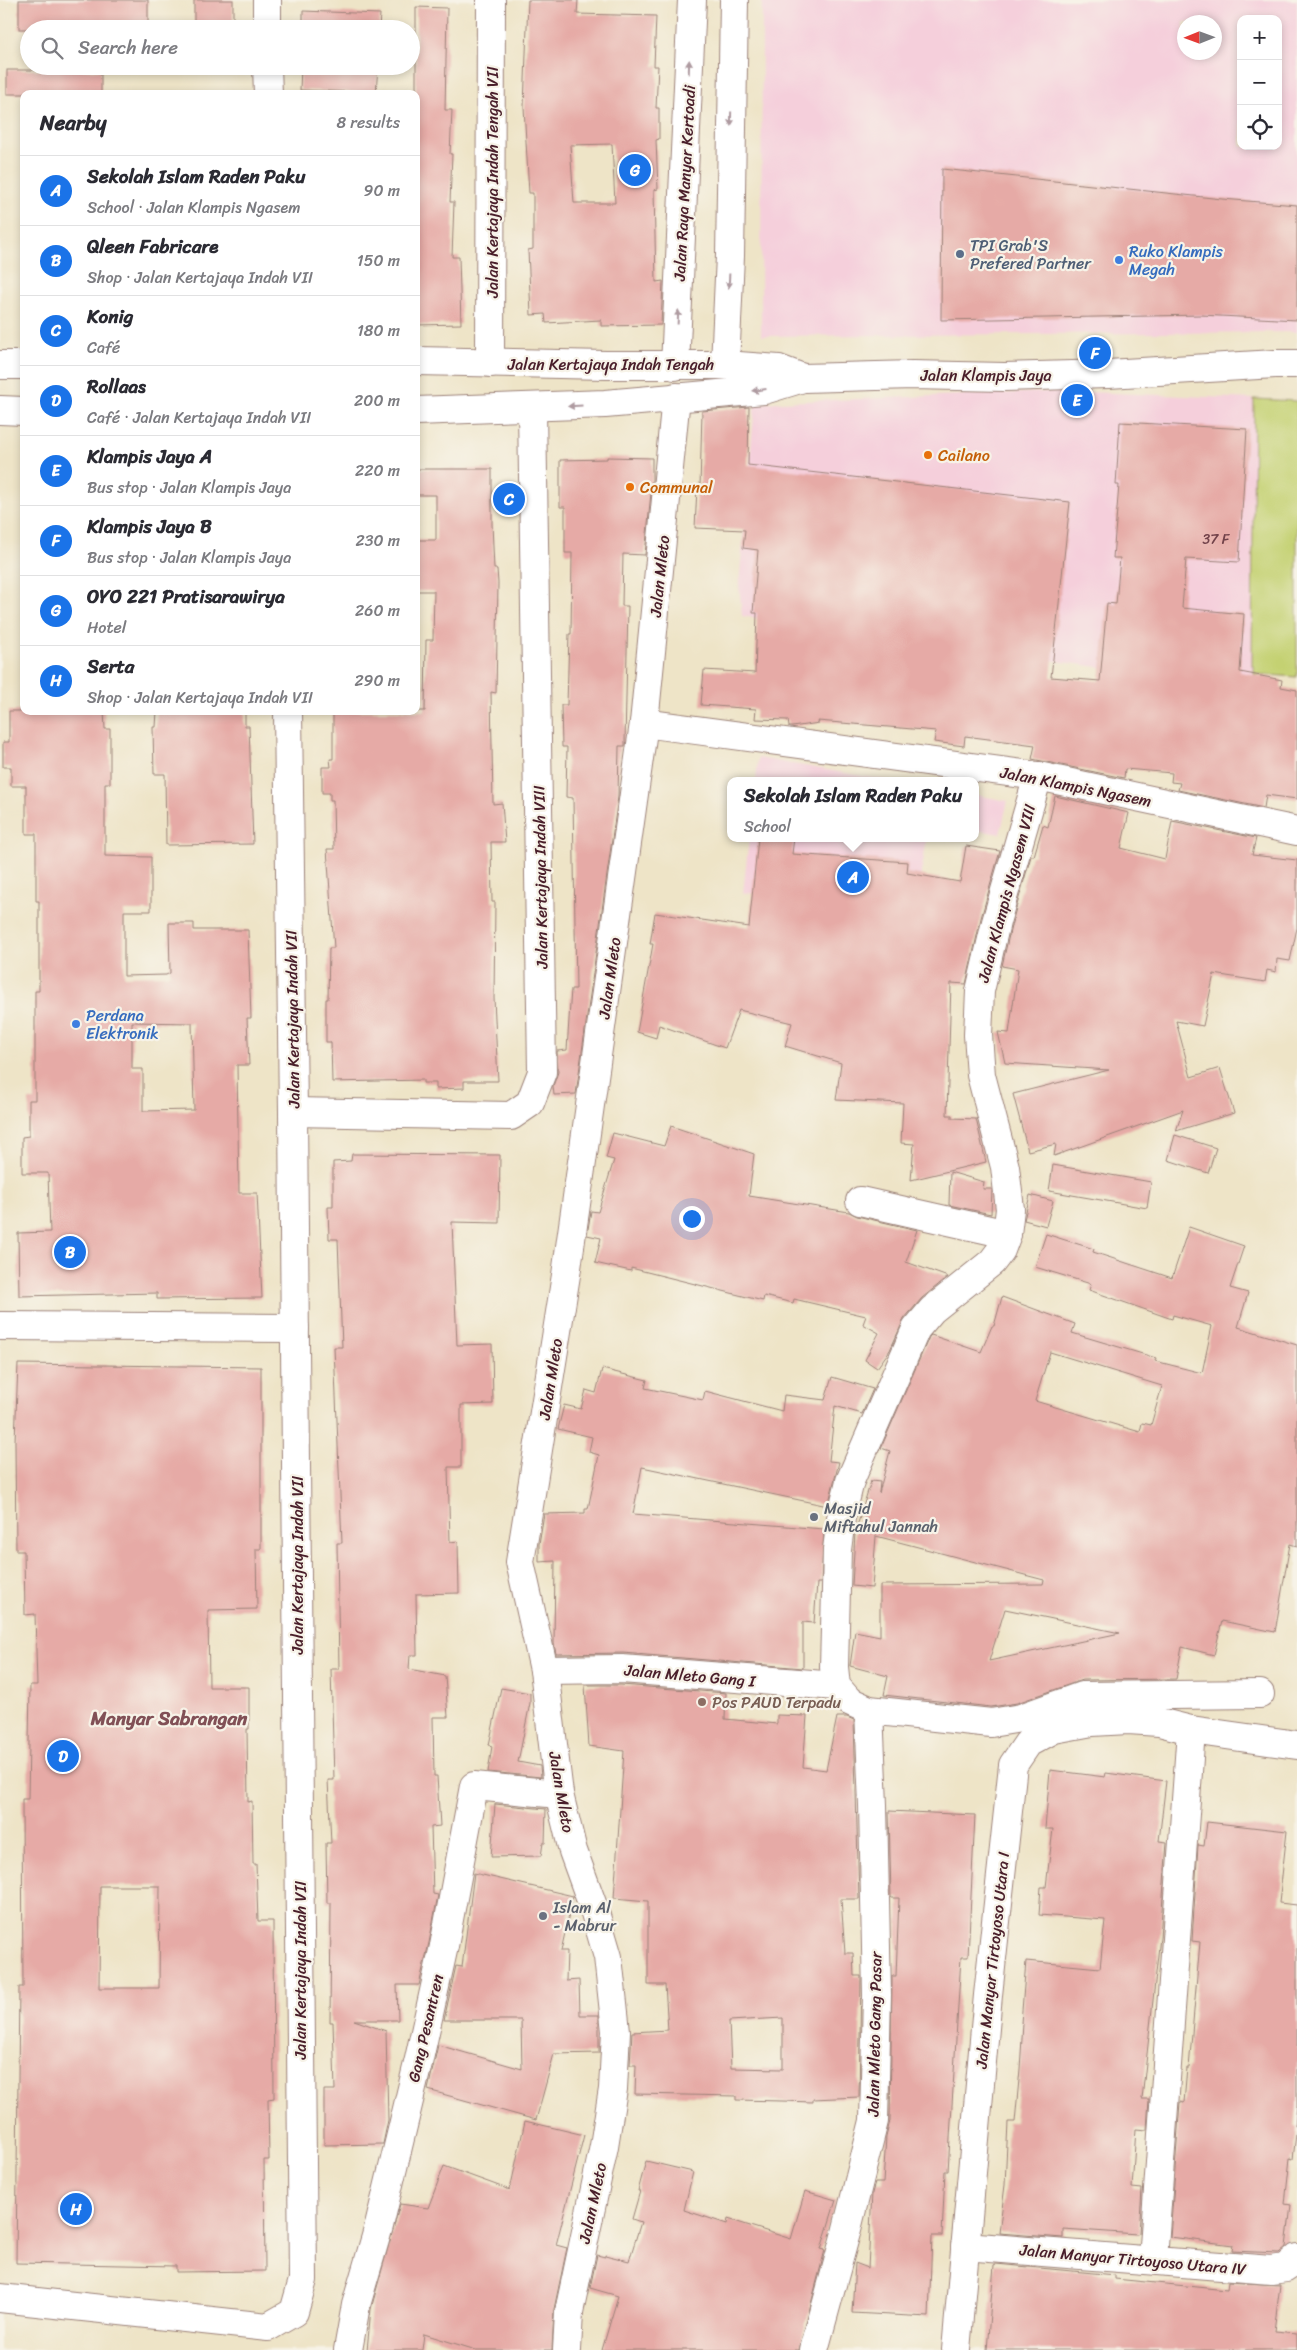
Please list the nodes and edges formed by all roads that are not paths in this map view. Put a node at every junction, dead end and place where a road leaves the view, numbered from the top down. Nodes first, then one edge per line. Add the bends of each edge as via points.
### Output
1 (267, 0) edge
2 (491, 0) edge
3 (692, 0) edge
4 (734, 0) edge
5 (267, 20) edge
6 (267, 75) edge
7 (268, 90) edge
8 (420, 361) edge
9 (490, 363) junction
10 (1297, 364) edge
11 (0, 365) edge
12 (20, 365) edge
13 (700, 365) junction
14 (606, 366) junction
15 (803, 378) junction
16 (692, 396) junction
17 (605, 404) junction
18 (532, 408) junction
19 (0, 410) edge
20 (20, 411) edge
21 (420, 411) edge
22 (288, 715) edge
23 (644, 723) junction
24 (1038, 776) junction
25 (1297, 831) edge
26 (294, 1112) junction
27 (860, 1201) dead end
28 (1007, 1234) junction
29 (0, 1326) edge
30 (295, 1328) junction
31 (544, 1670) junction
32 (836, 1686) junction
33 (1260, 1694) dead end
34 (868, 1710) junction
35 (1191, 1730) junction
36 (1297, 1745) edge
37 (559, 1794) junction
38 (965, 2246) junction
39 (1297, 2258) edge
40 (1153, 2260) junction
41 (0, 2298) edge
42 (348, 2350) edge
43 (568, 2350) edge
44 (814, 2350) edge
45 (956, 2350) edge

1 - 5 street
2 - 9 street, Jalan Kertajaya Indah Tengah VII
13 -> 3 street, Jalan Raya Manyar Kertoadi
4 -> 13 street via 730,256
6 - 7 street
8 - 9 street, Jalan Kertajaya Indah Tengah
9 - 14 street, Jalan Kertajaya Indah Tengah
10 - 15 street, Jalan Klampis Jaya via 1004,377
11 - 12 street
13 - 14 street, Jalan Kertajaya Indah Tengah
13 - 15 street, Jalan Kertajaya Indah Tengah via 778,369
14 - 17 street
15 -> 16 street, Jalan Klampis Jaya via 764,390
16 - 17 street, Jalan Kertajaya Indah Tengah
16 - 23 street, Jalan Mleto
17 -> 18 street, Jalan Kertajaya Indah Tengah
18 - 21 street, Jalan Kertajaya Indah Tengah
18 - 26 street, Jalan Kertajaya Indah VIII via 542,1072 530,1103 511,1116
19 - 20 street
22 - 26 street, Jalan Kertajaya Indah VII
23 - 24 street, Jalan Klampis Ngasem
23 - 31 street, Jalan Mleto via 568,1266 520,1562
24 - 25 street, Jalan Klampis Ngasem
24 - 28 street, Jalan Klampis Ngasem VIII via 980,990 978,1035 981,1074 1005,1167 1010,1209
26 - 30 street, Jalan Kertajaya Indah VII
27 - 28 street
28 - 32 street, Jalan Klampis Ngasem VIII via 992,1262 932,1310 916,1330 850,1481 837,1550
29 - 30 street
30 - 41 street, Jalan Kertajaya Indah VII via 303,2280 294,2312 268,2327
31 - 32 street, Jalan Mleto Gang I via 622,1669
31 - 37 street, Jalan Mleto
32 - 34 street via 849,1701
33 - 34 street via 1082,1696 1021,1718 991,1723
34 - 44 street, Jalan Mleto Gang Pasar via 877,1995 874,2121
35 - 36 street, Jalan Manyar Tirtoyoso Utara I
35 - 38 street, Jalan Manyar Tirtoyoso Utara I via 1159,1722 1128,1720 1054,1729 1028,1742 1012,1765
35 - 40 street
37 - 42 street, Gang Pesantren via 474,1786 419,2059 379,2226 356,2305
37 - 43 street, Jalan Mleto via 573,1851 608,1957 616,2031 612,2099 570,2312
38 - 40 street, Jalan Manyar Tirtoyoso Utara IV
38 - 45 street, Jalan Manyar Tirtoyoso Utara I
39 - 40 street, Jalan Manyar Tirtoyoso Utara IV via 1286,2268 1272,2270

